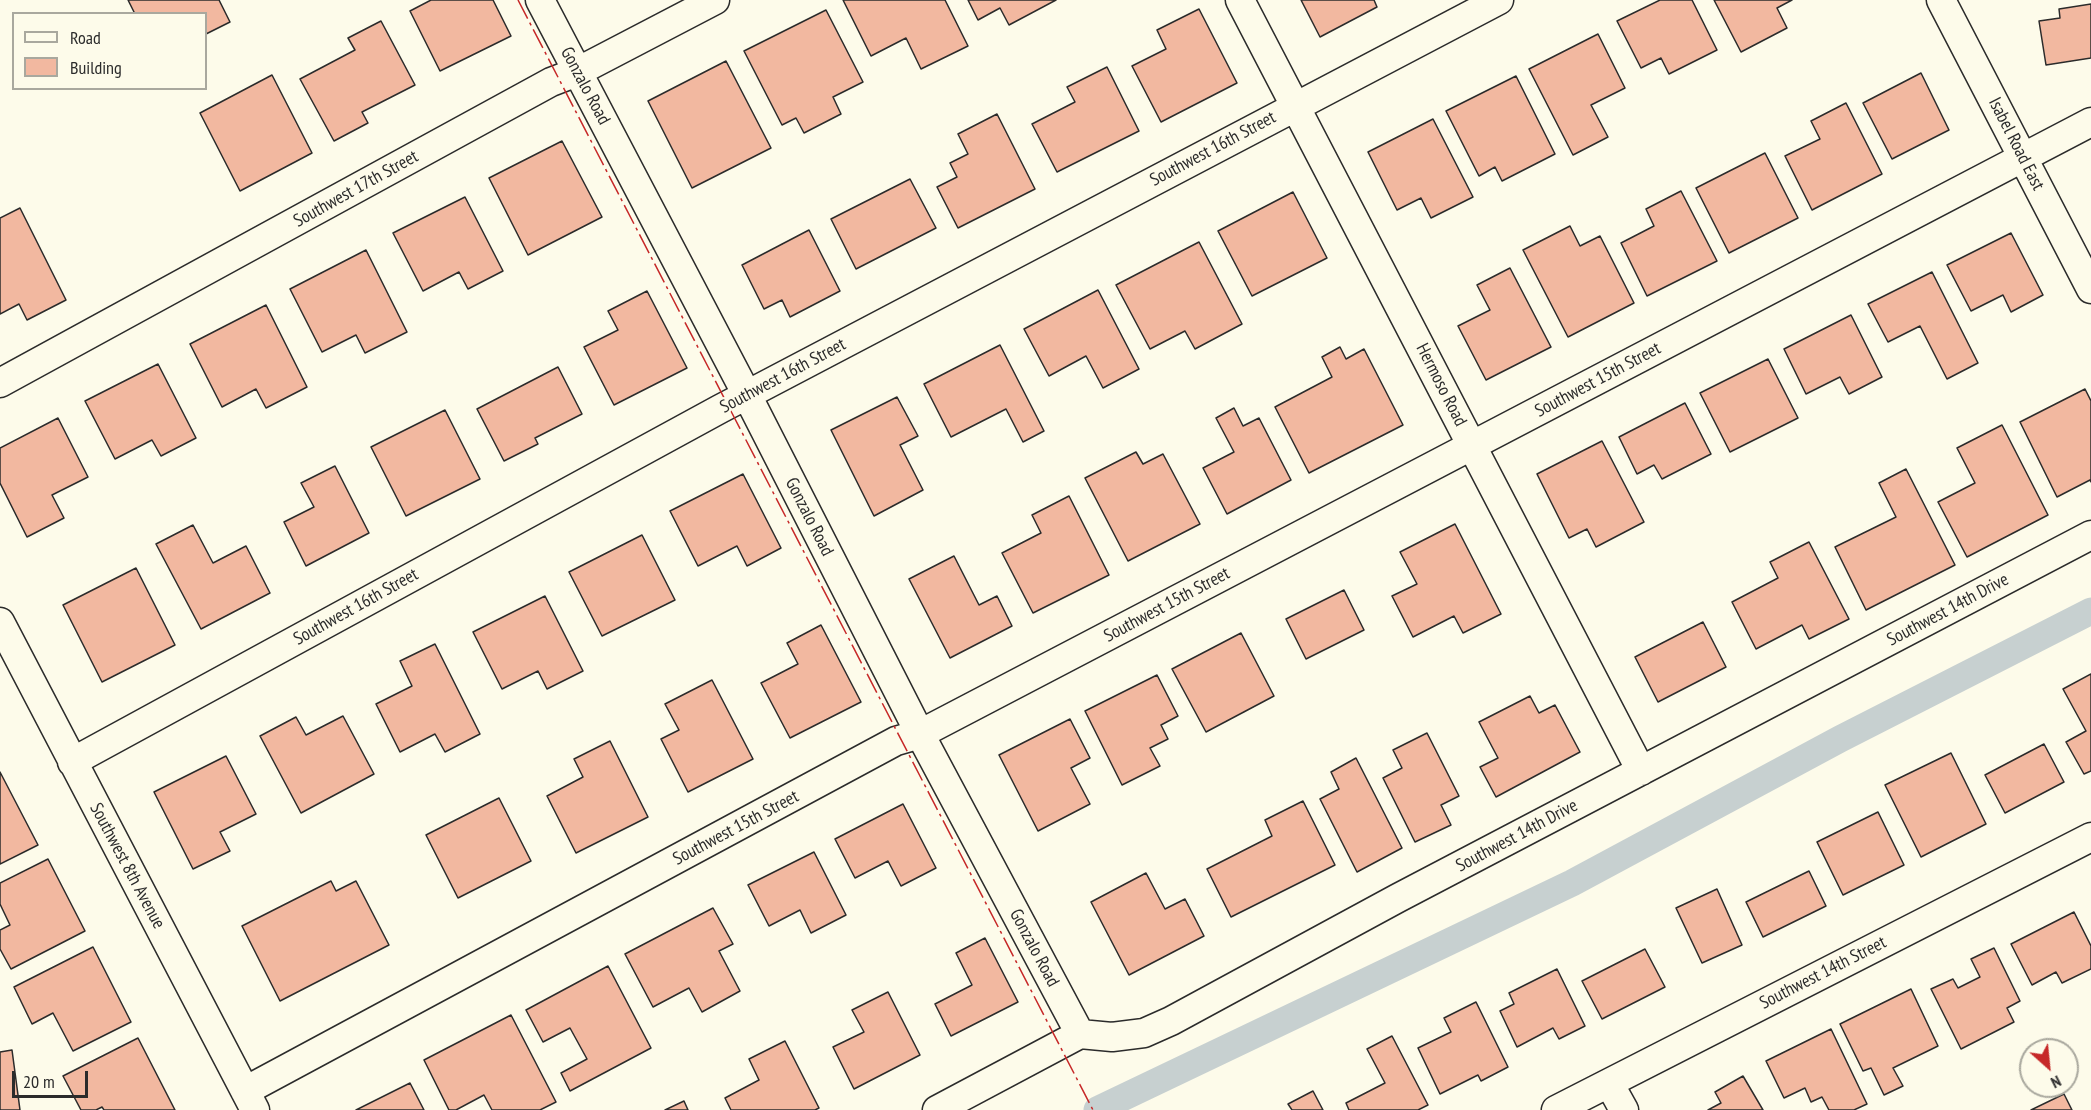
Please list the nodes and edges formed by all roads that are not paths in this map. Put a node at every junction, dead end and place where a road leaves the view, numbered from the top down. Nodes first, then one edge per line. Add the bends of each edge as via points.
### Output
1 (540, 0) edge
2 (715, 0) edge
3 (1240, 0) edge
4 (1499, 0) edge
5 (1941, 0) edge
6 (577, 72) junction
7 (1295, 106) junction
8 (2091, 122) edge
9 (2023, 158) junction
10 (2091, 289) edge
11 (0, 383) edge
12 (747, 395) junction
13 (1472, 446) junction
14 (2091, 535) edge
15 (0, 622) edge
16 (920, 734) junction
17 (72, 762) junction
18 (1641, 771) junction
19 (2091, 837) edge
20 (1080, 1034) junction
21 (1609, 1083) junction
22 (250, 1101) edge
23 (937, 1110) edge
24 (1556, 1110) edge
25 (1624, 1110) edge

1 - 6 street, Gonzalo Road
2 - 6 street, Southwest 17th Street
3 - 7 street, Hermoso Road
4 - 7 street, Southwest 16th Street
5 - 9 street, Isabel Road East
6 - 11 street, Southwest 17th Street
6 - 12 street, Gonzalo Road
7 - 12 street, Southwest 16th Street
7 - 13 street, Hermoso Road
8 - 9 street, Southwest 15th Street
9 - 10 street, Isabel Road East
9 - 13 street, Southwest 15th Street
12 - 16 street, Gonzalo Road
12 - 17 street, Southwest 16th Street
13 - 16 street, Southwest 15th Street
13 - 18 street, Hermoso Road
14 - 18 street, Southwest 14th Drive
15 - 17 street, Southwest 8th Avenue
16 - 20 street, Gonzalo Road
16 - 22 street, Southwest 15th Street via 896,741
17 - 22 street, Southwest 8th Avenue
18 - 20 street, Southwest 14th Drive via 1171,1021 1144,1033 1112,1037
19 - 21 street, Southwest 14th Street
20 - 23 street
21 - 24 street, Southwest 14th Street
21 - 25 street

